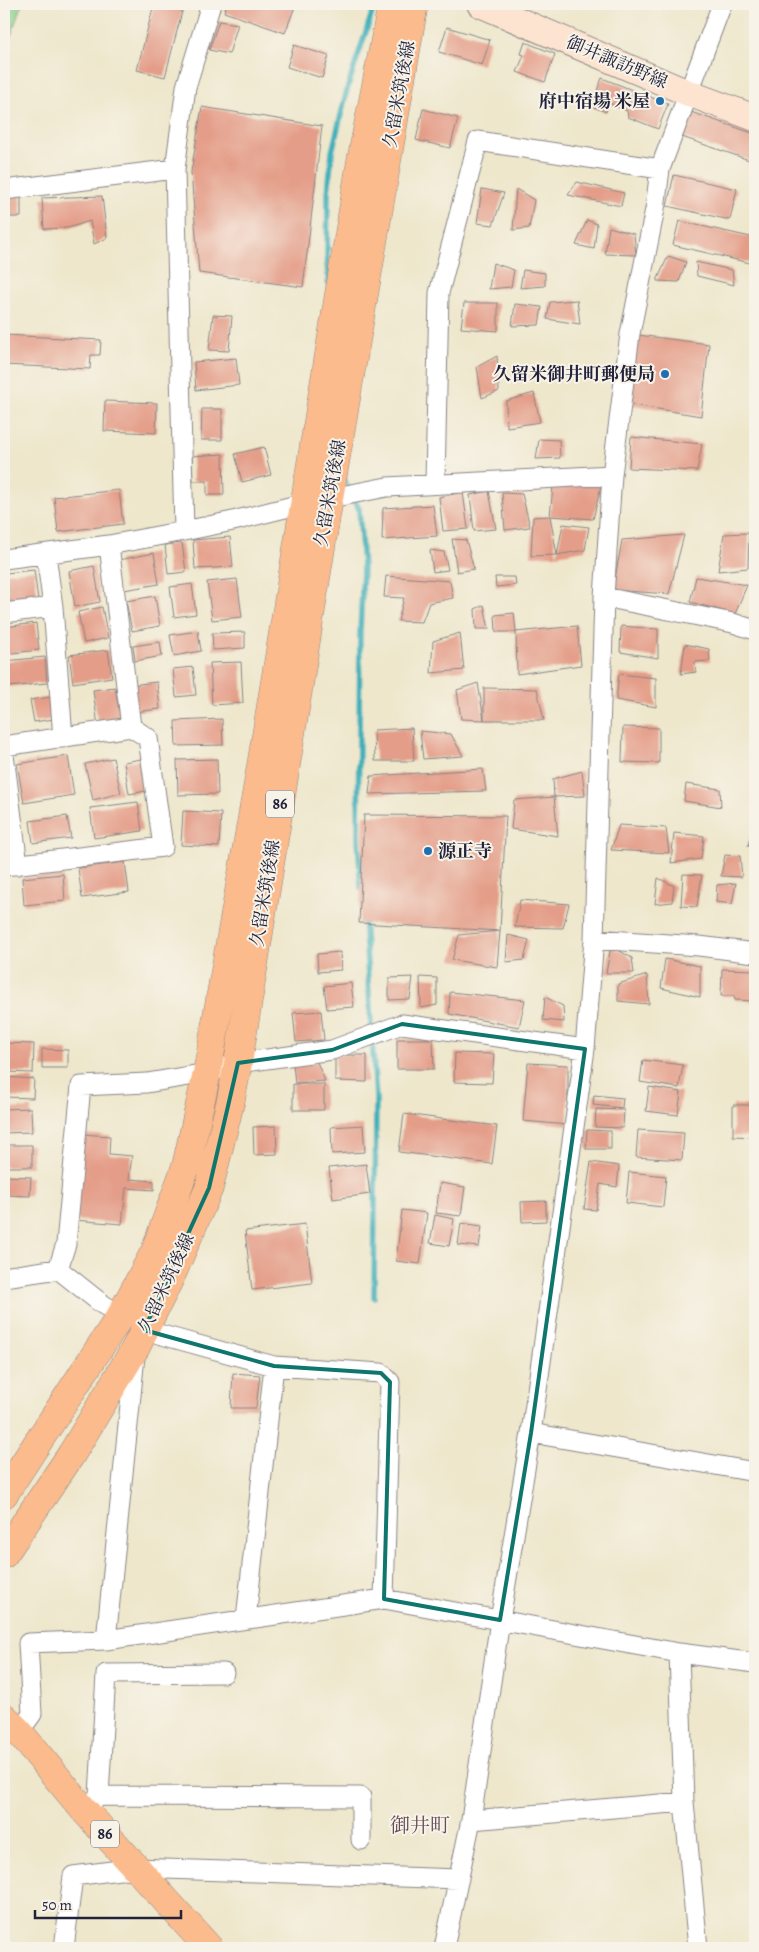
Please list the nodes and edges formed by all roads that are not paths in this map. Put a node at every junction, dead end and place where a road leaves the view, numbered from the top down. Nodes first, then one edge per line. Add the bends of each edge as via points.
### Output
1 (211, 4) edge
2 (392, 4) edge
3 (414, 4) edge
4 (480, 4) edge
5 (722, 4) edge
6 (688, 93) junction
7 (755, 118) edge
8 (175, 169) junction
9 (660, 169) junction
10 (4, 190) edge
11 (612, 475) junction
12 (435, 483) junction
13 (317, 500) junction
14 (184, 531) junction
15 (109, 546) junction
16 (46, 554) junction
17 (4, 559) edge
18 (604, 597) junction
19 (53, 607) junction
20 (4, 614) edge
21 (755, 630) edge
22 (131, 727) junction
23 (63, 738) junction
24 (4, 746) edge
25 (4, 755) edge
26 (11, 866) edge
27 (594, 939) junction
28 (755, 953) edge
29 (584, 1049) junction
30 (238, 1063) junction
31 (207, 1073) junction
32 (58, 1270) junction
33 (4, 1277) edge
34 (121, 1315) junction
35 (140, 1338) junction
36 (274, 1366) junction
37 (531, 1433) junction
38 (755, 1472) edge
39 (4, 1494) edge
40 (4, 1554) edge
41 (384, 1599) junction
42 (246, 1619) junction
43 (500, 1620) junction
44 (106, 1640) junction
45 (679, 1653) junction
46 (755, 1663) edge
47 (224, 1673) dead end
48 (11, 1725) edge
49 (684, 1802) junction
50 (92, 1803) junction
51 (471, 1820) junction
52 (361, 1840) dead end
53 (136, 1868) junction
54 (459, 1879) junction
55 (64, 1948) edge
56 (209, 1948) edge
57 (444, 1948) edge
58 (698, 1948) edge

1 - 8 street via 186,87
2 - 13 main road, 久留米筑後線 / 86 via 361,161
3 - 13 main road, 久留米筑後線 / 86
4 - 6 main road, 御井諏訪野線
5 - 6 street
6 - 7 main road, 御井諏訪野線
6 - 9 street
8 - 10 street
8 - 14 street
9 - 11 street via 630,334
9 - 12 street via 478,142 440,293
11 - 12 street
11 - 18 street
12 - 13 street via 387,487
13 - 14 street
13 - 30 main road, 久留米筑後線 / 86
13 - 31 main road, 久留米筑後線 / 86
14 - 15 street
15 - 16 street
15 - 22 street
16 - 17 street
16 - 19 street
18 - 21 street
18 - 27 street
19 - 20 street
19 - 23 street
22 - 23 street
22 - 26 street via 148,738 163,846
23 - 24 street
25 - 26 street
27 - 28 street
27 - 29 street
29 - 30 street via 402,1024 332,1050
29 - 37 street
30 - 31 street
30 - 35 main road, 久留米筑後線 / 86 via 209,1188
31 - 32 street via 147,1084 81,1086 66,1244
31 - 34 main road, 久留米筑後線 / 86 via 186,1166 155,1251
32 - 33 street
32 - 34 street
34 - 39 main road, 久留米筑後線 / 86
35 - 36 street
35 - 40 main road, 久留米筑後線 / 86 via 71,1455
35 - 44 street
36 - 41 street via 381,1373 390,1382
36 - 42 street
37 - 38 street
37 - 43 street
41 - 42 street
41 - 43 street
42 - 44 street
43 - 45 street
43 - 51 street
44 - 48 street via 28,1643 32,1714
45 - 46 street
45 - 49 street
47 - 50 street via 106,1674
48 - 50 main road, 86
49 - 51 street
49 - 58 street
50 - 52 street via 361,1797
50 - 53 main road, 86
51 - 54 street
53 - 54 street
53 - 55 street via 73,1876
53 - 56 main road, 86
54 - 57 street

